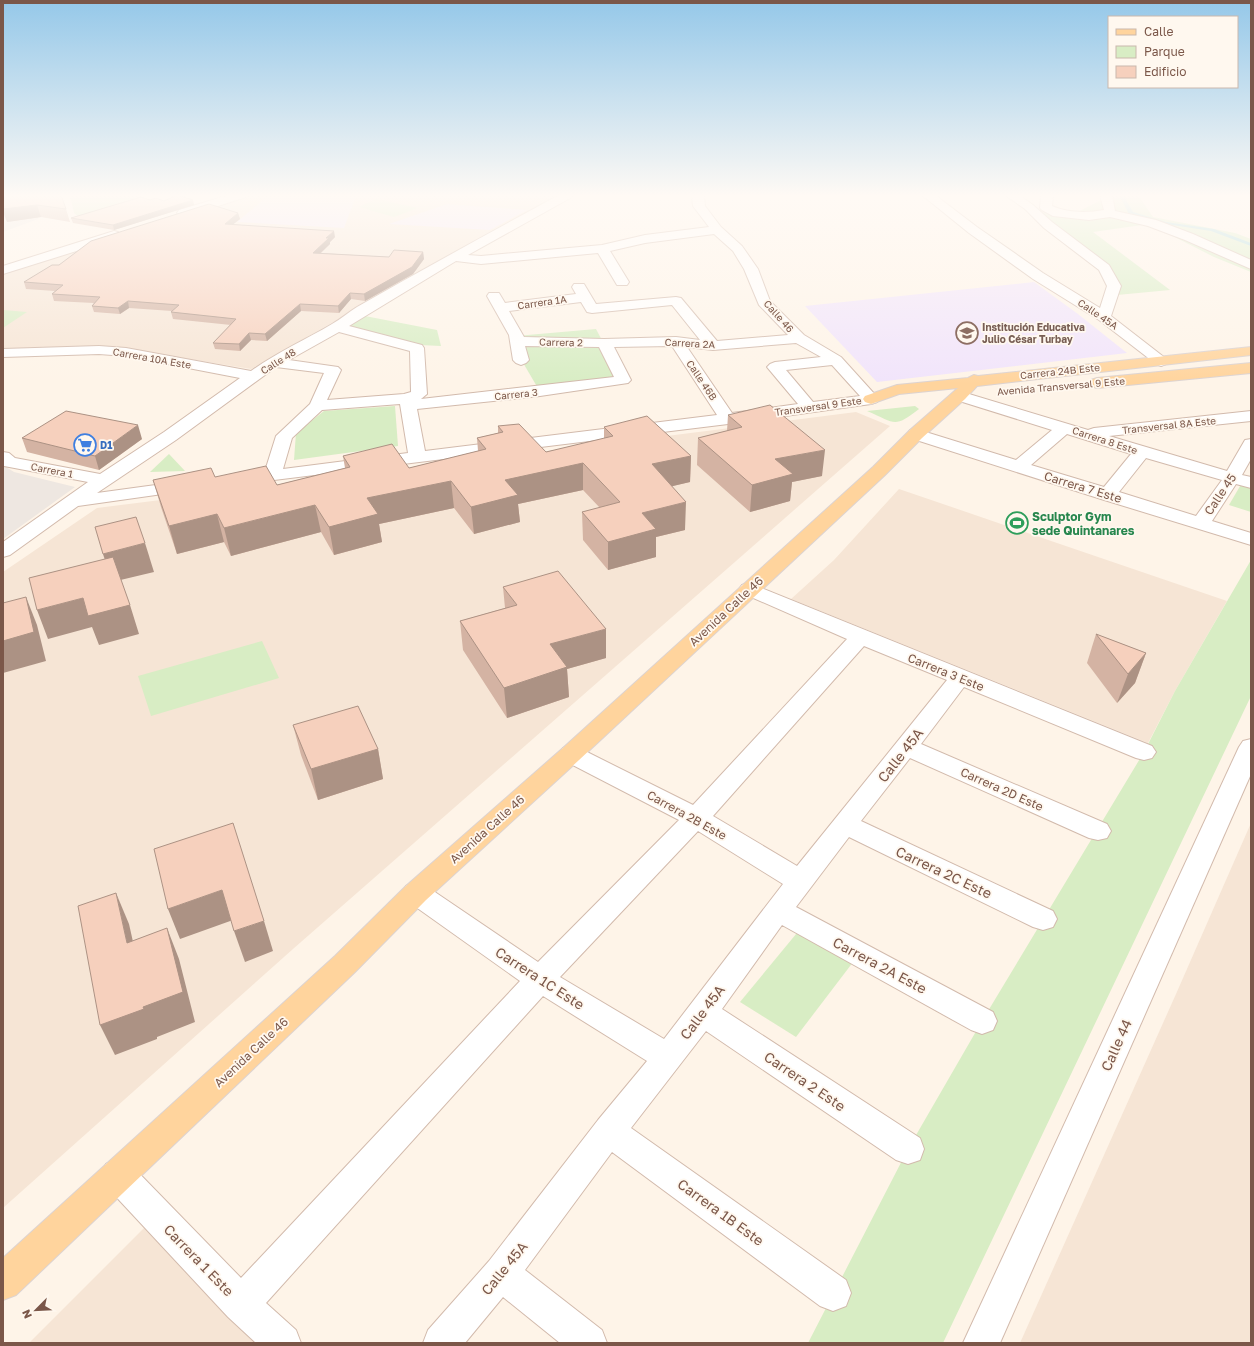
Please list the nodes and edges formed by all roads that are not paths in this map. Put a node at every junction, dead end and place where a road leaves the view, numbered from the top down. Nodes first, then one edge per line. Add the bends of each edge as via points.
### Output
1 (41, 258) edge
2 (453, 258) edge
3 (461, 258) edge
4 (505, 258) edge
5 (607, 258) edge
6 (744, 258) edge
7 (1012, 258) edge
8 (1091, 258) edge
9 (1233, 258) edge
10 (1244, 258) edge
11 (1238, 260) junction
12 (1251, 265) edge
13 (3, 270) edge
14 (622, 282) dead end
15 (1104, 317) junction
16 (337, 327) junction
17 (799, 338) junction
18 (518, 341) junction
19 (676, 341) junction
20 (604, 343) junction
21 (713, 346) junction
22 (1251, 351) edge
23 (3, 353) edge
24 (521, 360) dead end
25 (836, 360) junction
26 (1161, 361) junction
27 (273, 362) junction
28 (1251, 368) edge
29 (253, 376) junction
30 (966, 388) junction
31 (871, 399) junction
32 (407, 402) junction
33 (318, 406) junction
34 (809, 408) junction
35 (1251, 416) edge
36 (728, 419) junction
37 (1064, 428) junction
38 (916, 434) junction
39 (1086, 434) junction
40 (1251, 444) edge
41 (1142, 452) junction
42 (417, 456) junction
43 (3, 457) edge
44 (1019, 468) junction
45 (272, 475) junction
46 (1232, 478) junction
47 (103, 480) junction
48 (225, 481) edge
49 (1251, 483) edge
50 (201, 484) edge
51 (1107, 495) junction
52 (74, 501) junction
53 (1200, 524) junction
54 (1251, 539) edge
55 (3, 551) edge
56 (749, 589) junction
57 (861, 637) junction
58 (960, 678) junction
59 (907, 747) junction
60 (1251, 747) edge
61 (1144, 752) dead end
62 (571, 754) junction
63 (696, 818) junction
64 (846, 825) junction
65 (1098, 831) dead end
66 (800, 881) junction
67 (416, 893) junction
68 (778, 910) junction
69 (1043, 919) dead end
70 (540, 979) junction
71 (702, 1012) junction
72 (982, 1021) dead end
73 (668, 1058) junction
74 (609, 1131) junction
75 (908, 1149) dead end
76 (118, 1175) junction
77 (501, 1273) junction
78 (3, 1282) edge
79 (833, 1293) dead end
80 (241, 1304) junction
81 (283, 1343) edge
82 (441, 1343) edge
83 (589, 1343) edge
84 (981, 1343) edge

1 - 13 street
2 - 16 street, Calle 48
3 - 4 street via 481,260
5 - 14 street
6 - 17 street, Calle 46 via 751,268 764,302
7 - 15 street, Calle 45A
8 - 15 street via 1104,268 1114,286
9 - 11 street
10 - 11 street
11 - 12 street
15 - 26 street, Calle 45A
16 - 27 street, Calle 48
16 - 32 street via 417,348 419,394
17 - 21 street, Carrera 2A
17 - 25 street, Calle 46
18 - 20 street, Carrera 2
18 - 21 street, Carrera 1A via 497,302 581,292 592,309 676,301
18 - 24 street
19 - 20 street, Carrera 2A
19 - 21 street, Carrera 2A
19 - 36 street, Calle 46B
20 - 32 street, Carrera 3 via 623,380 540,391
22 - 26 main road, Carrera 24B Este
23 - 29 street, Carrera 10A Este via 99,350 126,352
25 - 31 street, Calle 46
25 - 34 street via 775,367
26 - 30 main road, Carrera 24B Este
27 - 29 street, Calle 48
27 - 33 street via 333,370
28 - 30 main road, Avenida Transversal 9 Este
29 - 47 street, Calle 48 via 170,436
30 - 31 main road, Avenida Transversal 9 Este via 908,399
30 - 31 main road, Carrera 24B Este via 897,390
30 - 37 street, Carrera 8 Este
30 - 38 main road, Avenida Calle 46
31 - 34 street, Transversal 9 Este
32 - 33 street, Carrera 3
32 - 42 street
33 - 45 street via 284,436
34 - 36 street, Transversal 9 Este
35 - 39 street, Transversal 8A Este
36 - 42 street, Transversal 9 Este
37 - 39 street, Carrera 8 Este
37 - 44 street
38 - 44 street, Carrera 7 Este
38 - 56 main road, Avenida Calle 46
39 - 41 street, Carrera 8 Este
40 - 46 street, Calle 45
41 - 46 street, Carrera 8 Este
41 - 51 street
42 - 45 street, Transversal 9 Este
43 - 47 street, Carrera 1 via 10,462
44 - 51 street, Carrera 7 Este
45 - 48 street, Transversal 9 Este
46 - 49 street, Carrera 8 Este
46 - 53 street, Calle 45
47 - 52 street, Calle 48
50 - 52 street
51 - 53 street, Carrera 7 Este
52 - 55 street, Calle 48
53 - 54 street, Carrera 7 Este
56 - 57 street, Carrera 3 Este
56 - 62 main road, Avenida Calle 46
57 - 58 street, Carrera 3 Este
57 - 63 street
58 - 59 street, Calle 45A
58 - 61 street, Carrera 3 Este
59 - 64 street, Calle 45A
59 - 65 street, Carrera 2D Este
60 - 84 street, Calle 44
62 - 63 street, Carrera 2B Este
62 - 67 main road, Avenida Calle 46
63 - 66 street, Carrera 2B Este
63 - 70 street
64 - 66 street, Calle 45A
64 - 69 street, Carrera 2C Este
66 - 68 street, Calle 45A
67 - 70 street, Carrera 1C Este
67 - 76 main road, Avenida Calle 46 via 345,964
68 - 71 street, Calle 45A
68 - 72 street, Carrera 2A Este
70 - 73 street, Carrera 1C Este
70 - 80 street
71 - 73 street, Calle 45A
71 - 75 street, Carrera 2 Este
73 - 74 street, Calle 45A
74 - 77 street, Calle 45A
74 - 79 street, Carrera 1B Este
76 - 78 main road, Avenida Calle 46
76 - 80 street, Carrera 1 Este
77 - 82 street, Calle 45A
77 - 83 street
80 - 81 street, Carrera 1 Este

